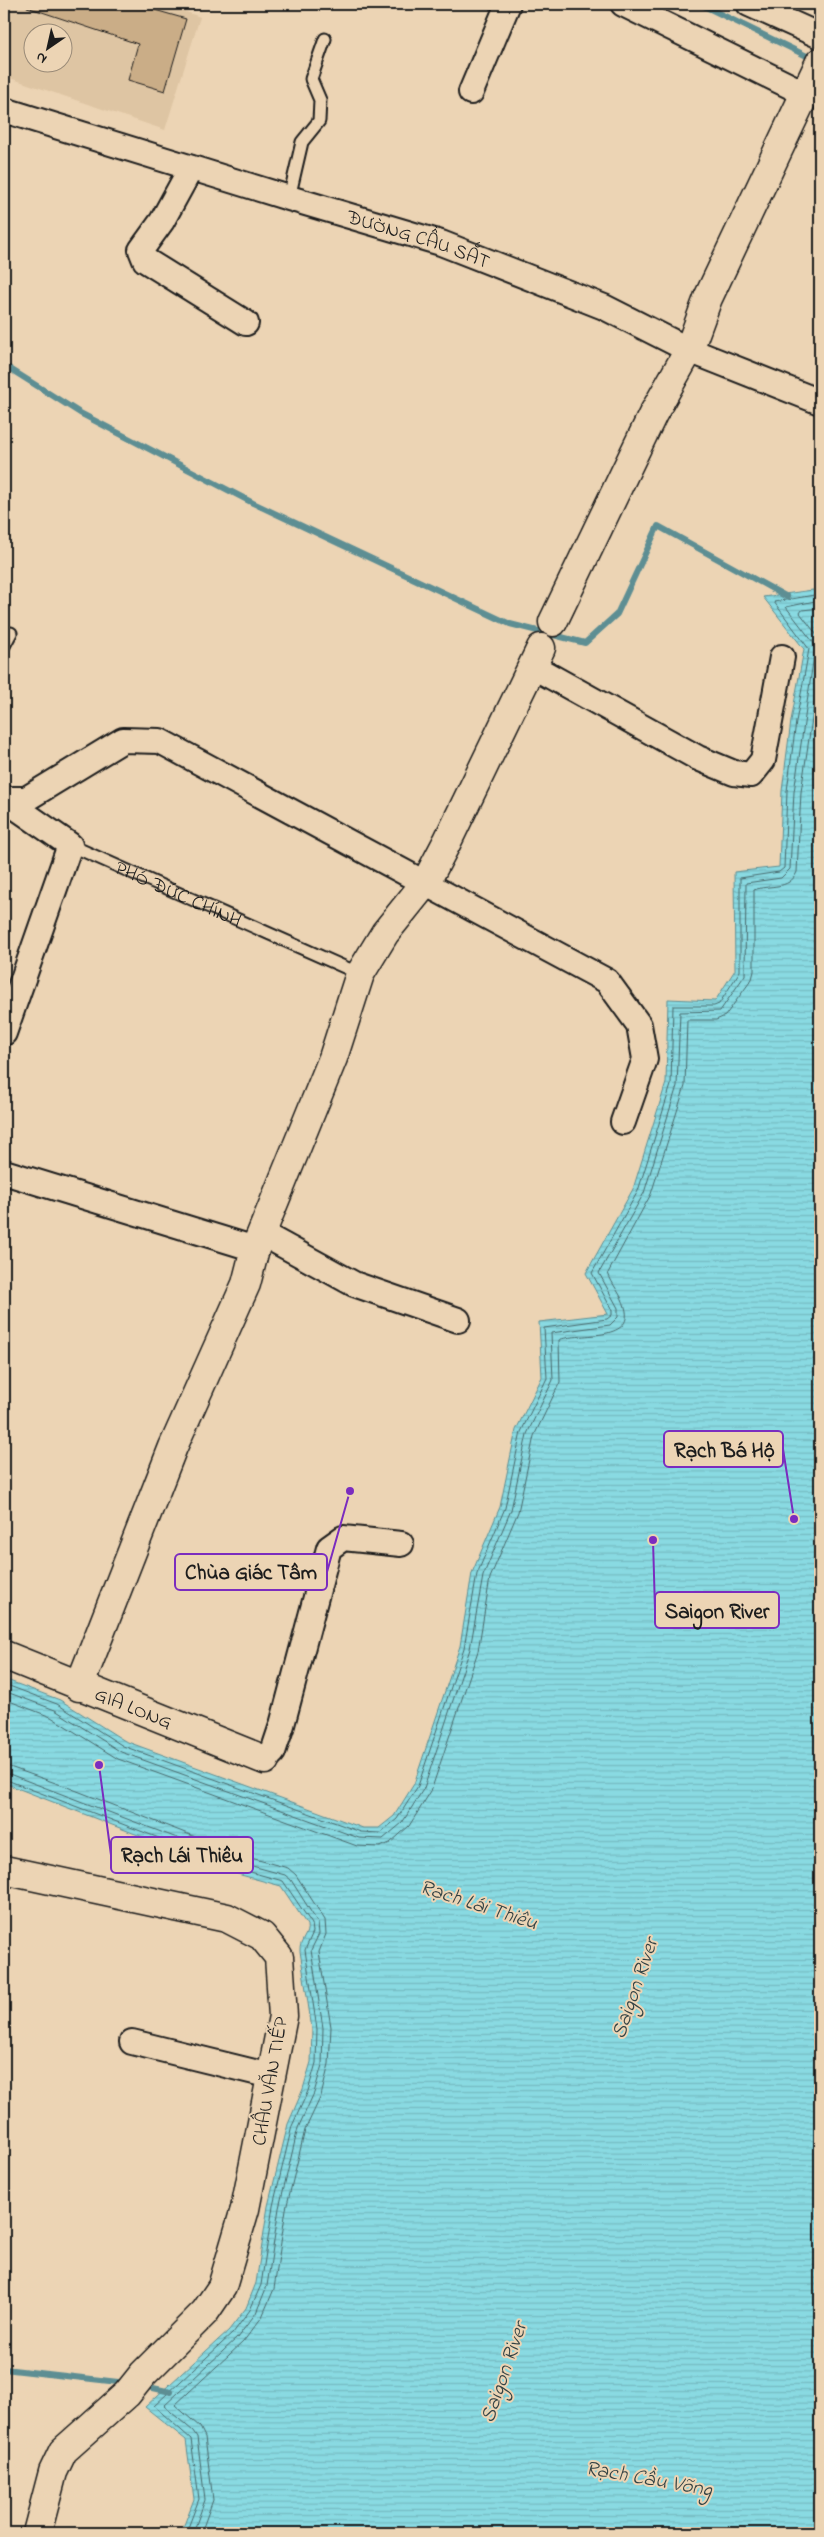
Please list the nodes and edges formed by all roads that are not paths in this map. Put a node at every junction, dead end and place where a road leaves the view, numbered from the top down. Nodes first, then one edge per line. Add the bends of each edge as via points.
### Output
1 (508, 4) edge
2 (623, 4) edge
3 (750, 4) edge
4 (820, 36) edge
5 (326, 39) dead end
6 (813, 77) edge
7 (471, 92) dead end
8 (4, 110) edge
9 (190, 168) junction
10 (289, 198) junction
11 (246, 323) dead end
12 (689, 350) junction
13 (820, 402) edge
14 (553, 622) joint
15 (11, 633) dead end
16 (4, 646) edge
17 (537, 657) junction
18 (782, 657) dead end
19 (4, 799) edge
20 (70, 845) junction
21 (426, 882) junction
22 (360, 974) junction
23 (4, 1033) edge
24 (623, 1122) dead end
25 (4, 1172) edge
26 (258, 1240) junction
27 (458, 1320) dead end
28 (401, 1544) dead end
29 (4, 1655) edge
30 (79, 1687) junction
31 (265, 1760) joint
32 (4, 1870) edge
33 (132, 2042) dead end
34 (271, 2076) junction
35 (37, 2533) edge

1 - 7 street
2 - 6 street
3 - 4 street
5 - 10 lane via 311,79 320,100 318,121 302,142
6 - 12 street via 708,298
8 - 9 street, ĐƯỜNG CẦU SẮT
9 - 10 street, ĐƯỜNG CẦU SẮT
9 - 11 street via 162,221 141,250 145,260
10 - 12 street, ĐƯỜNG CẦU SẮT via 441,243 604,307
12 - 13 street, ĐƯỜNG CẦU SẮT
12 - 14 street via 653,414
14 - 17 street
15 - 16 lane
17 - 18 street via 698,758 734,773 751,775 763,760
17 - 21 street
19 - 20 street, PHÓ ĐỨC CHÍNH
19 - 21 street via 26,799 123,740 160,741
20 - 22 lane, PHÓ ĐỨC CHÍNH
20 - 23 street
21 - 22 street via 384,933
21 - 24 street via 607,982 638,1025 645,1059
22 - 26 street via 333,1058
25 - 26 street
26 - 27 street via 354,1284
26 - 30 street via 246,1284 173,1447
28 - 31 street via 343,1538 329,1548 282,1725 273,1752
29 - 30 street, GIA LONG
30 - 31 street, GIA LONG
32 - 34 street, CHÂU VĂN TIẾP via 227,1918 262,1936 279,1957 283,2016
33 - 34 street
34 - 35 street, CHÂU VĂN TIẾP via 245,2209 222,2287 205,2312 63,2451 53,2472

